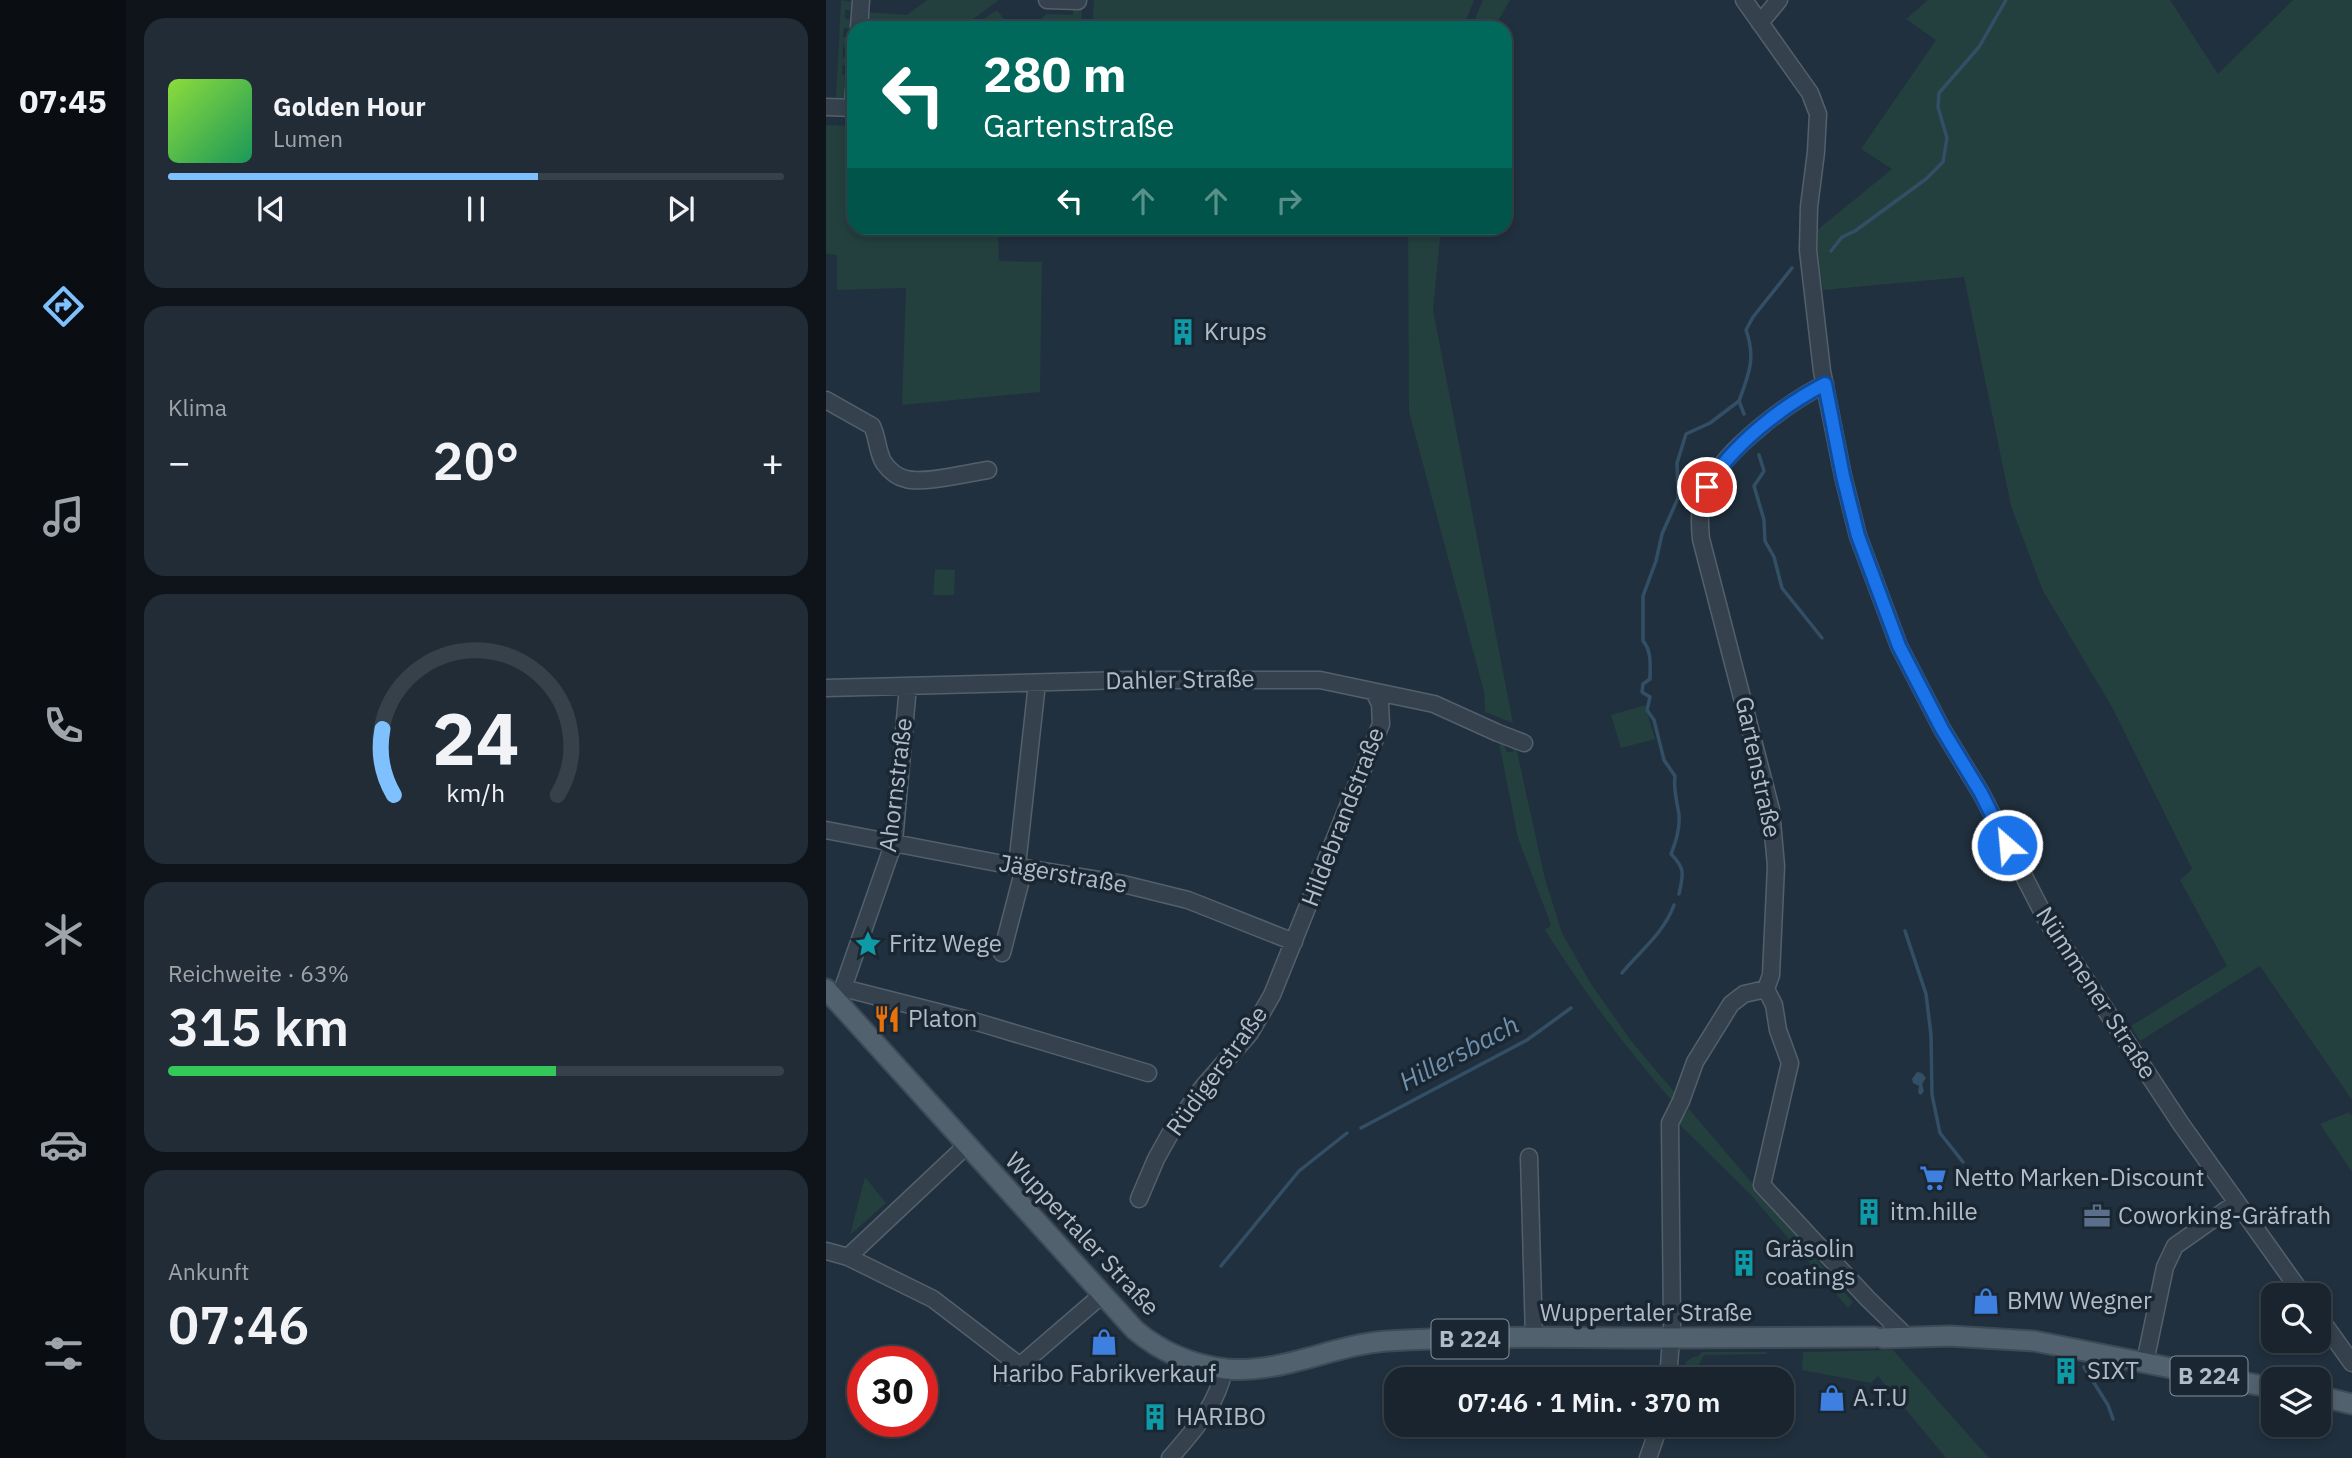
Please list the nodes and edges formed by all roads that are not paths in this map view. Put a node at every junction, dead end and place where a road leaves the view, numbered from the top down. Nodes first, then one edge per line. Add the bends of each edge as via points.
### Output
1 (861, 0) edge
2 (1047, 0) edge
3 (1744, 0) edge
4 (1779, 0) edge
5 (1079, 1) edge
6 (860, 21) edge
7 (1760, 23) junction
8 (826, 107) edge
9 (847, 108) edge
10 (1825, 384) junction
11 (826, 400) edge
12 (988, 470) dead end
13 (1037, 683) junction
14 (908, 686) junction
15 (826, 688) edge
16 (1374, 692) junction
17 (1524, 743) dead end
18 (826, 830) edge
19 (894, 842) junction
20 (1021, 867) junction
21 (1294, 942) junction
22 (1002, 953) dead end
23 (1766, 989) junction
24 (835, 992) edge
25 (1148, 1073) dead end
26 (966, 1146) junction
27 (1529, 1157) dead end
28 (1139, 1199) dead end
29 (2236, 1203) junction
30 (826, 1251) edge
31 (848, 1257) junction
32 (2294, 1283) edge
33 (1103, 1294) junction
34 (2331, 1334) edge
35 (1907, 1337) junction
36 (1534, 1338) junction
37 (1671, 1338) junction
38 (2145, 1362) junction
39 (2352, 1363) edge
40 (1669, 1367) edge
41 (1224, 1369) junction
42 (2261, 1386) edge
43 (2331, 1399) edge
44 (2352, 1404) edge
45 (1655, 1437) edge
46 (1170, 1458) edge
47 (1648, 1458) edge

1 - 6 street
2 - 5 street
3 - 7 street, Nümmener Straße
4 - 7 street
7 - 10 street, Nümmener Straße via 1810,93 1818,114 1808,250
8 - 9 street
10 - 23 street, Gartenstraße via 1746,439 1714,476 1700,510 1701,539 1770,810 1776,866 1771,975
10 - 29 street, Nümmener Straße via 1858,536 1899,646 2047,921
11 - 12 street via 872,426 880,456 901,478 925,480
13 - 14 street, Dahler Straße
13 - 16 street, Dahler Straße via 1320,680
13 - 20 street
14 - 15 street, Dahler Straße
14 - 19 street, Ahornstraße
16 - 17 street, Dahler Straße via 1434,704
16 - 21 street, Hildebrandstraße via 1381,724
18 - 19 street, Jägerstraße
19 - 20 street, Jägerstraße
19 - 24 street, Ahornstraße
20 - 21 street, Jägerstraße via 1188,900
20 - 22 street
21 - 28 street, Rüdigerstraße via 1260,1018 1171,1132
23 - 35 street via 1790,1062 1762,1185
23 - 37 street via 1731,1004 1695,1062 1670,1123
24 - 25 street via 977,1022
24 - 26 main road, Wuppertaler Straße / B 224
26 - 31 street
26 - 33 main road, Wuppertaler Straße / B 224
27 - 36 street
29 - 32 street, Nümmener Straße
29 - 38 street via 2175,1246 2165,1267
30 - 31 street
31 - 33 street via 933,1300 1014,1370
33 - 41 main road, Wuppertaler Straße / B 224 via 1135,1330 1161,1350
34 - 39 street
35 - 37 main road, Wuppertaler Straße / B 224
35 - 38 main road, Wuppertaler Straße / B 224 via 2034,1341
36 - 37 main road, Wuppertaler Straße / B 224
36 - 41 main road, Wuppertaler Straße / B 224 via 1388,1341 1260,1368
37 - 40 street
38 - 42 main road, Wuppertaler Straße / B 224
41 - 46 street via 1212,1404
43 - 44 main road
45 - 47 street

